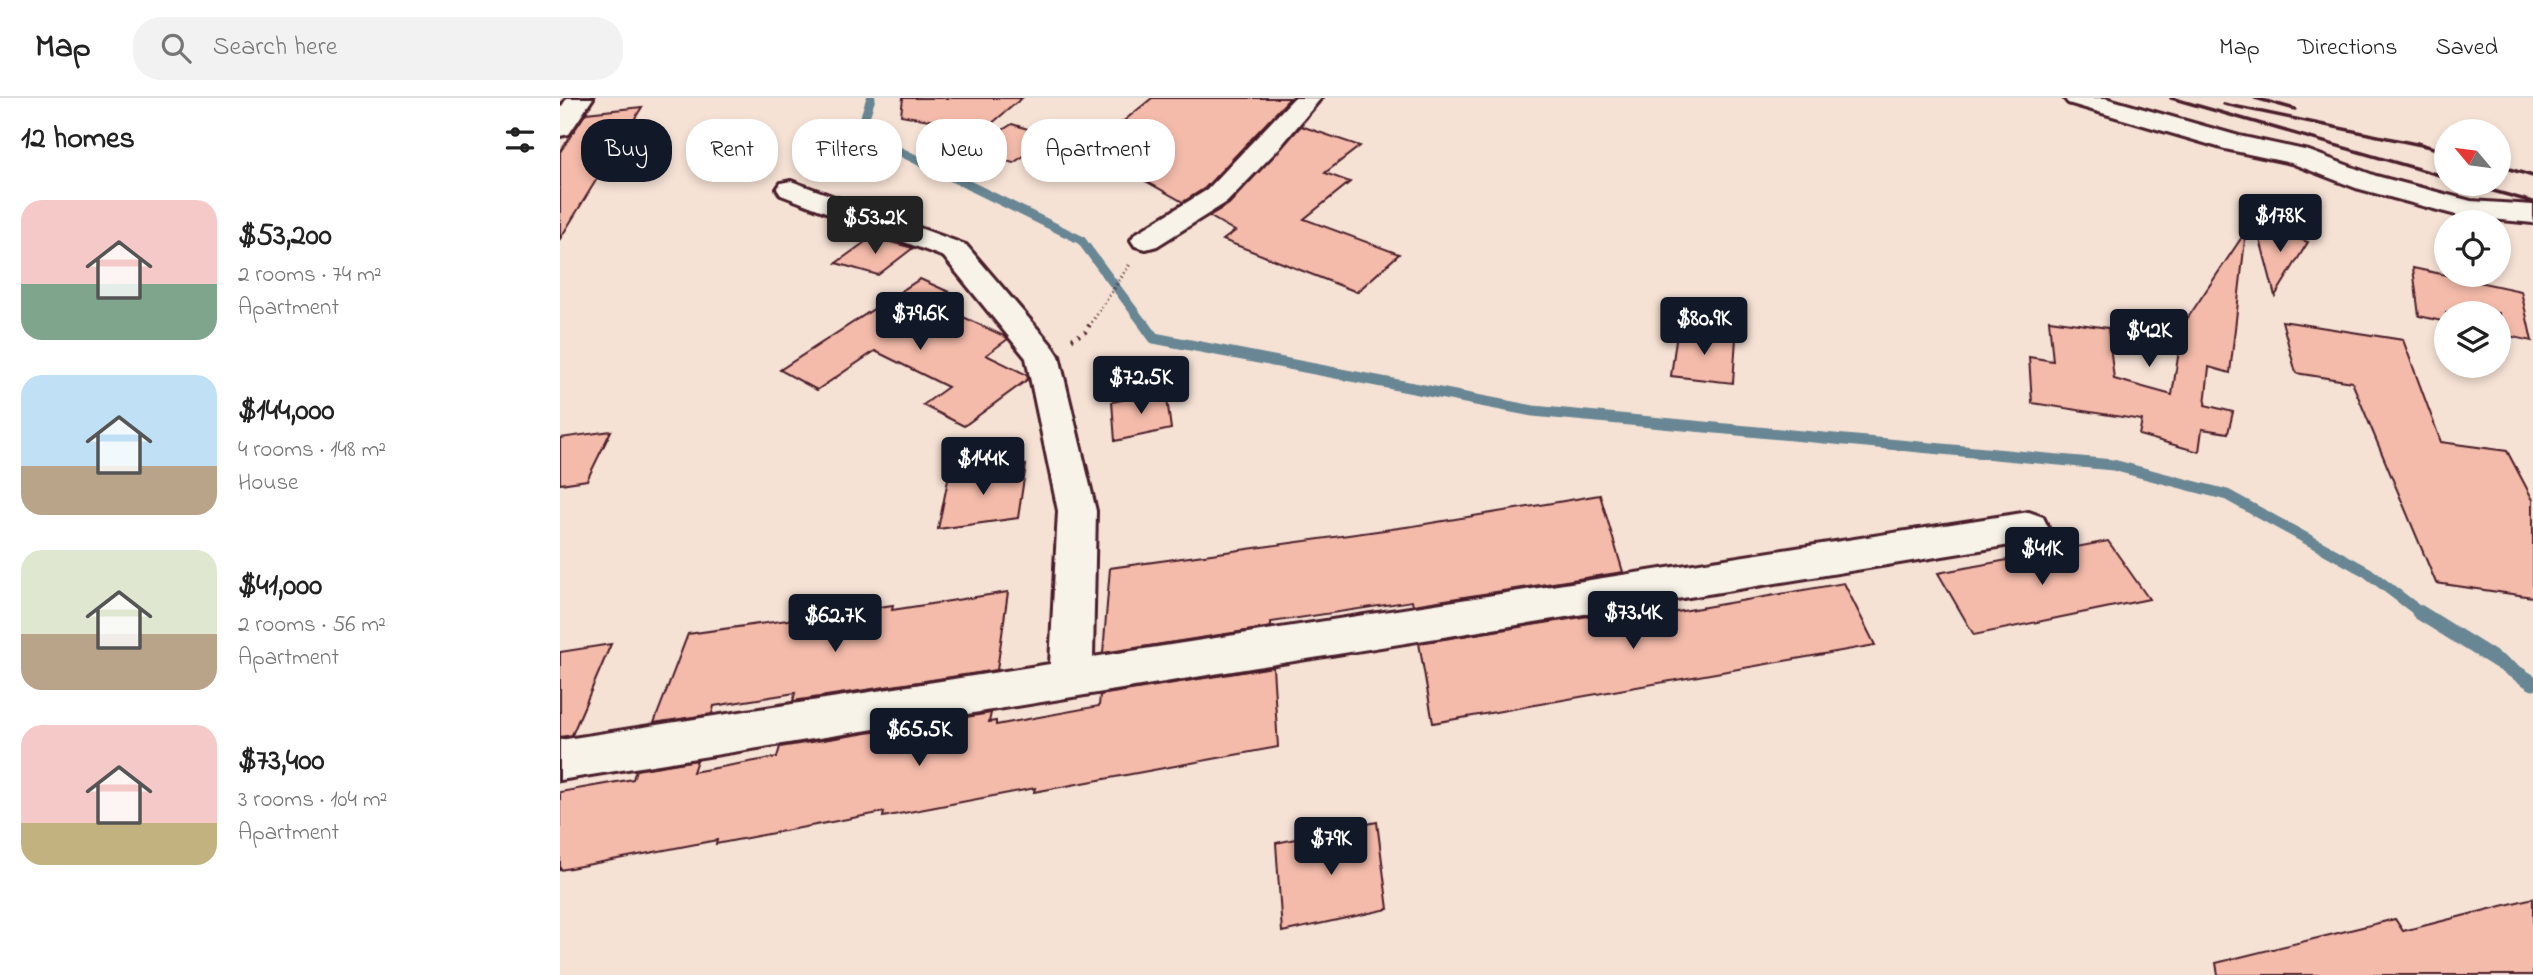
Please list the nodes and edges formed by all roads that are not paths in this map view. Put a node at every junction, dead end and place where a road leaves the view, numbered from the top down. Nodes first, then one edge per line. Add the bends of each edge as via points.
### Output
1 (580, 98) edge
2 (1308, 98) edge
3 (2077, 98) edge
4 (560, 128) edge
5 (791, 189) dead end
6 (2533, 214) edge
7 (1146, 240) road end
8 (2029, 527) dead end
9 (1071, 679) junction
10 (560, 760) edge

1 - 4 street
2 - 7 street via 1217,196
3 - 6 street via 2298,157 2470,211
5 - 9 street via 955,251 1042,356 1077,511
8 - 9 street
9 - 10 street

